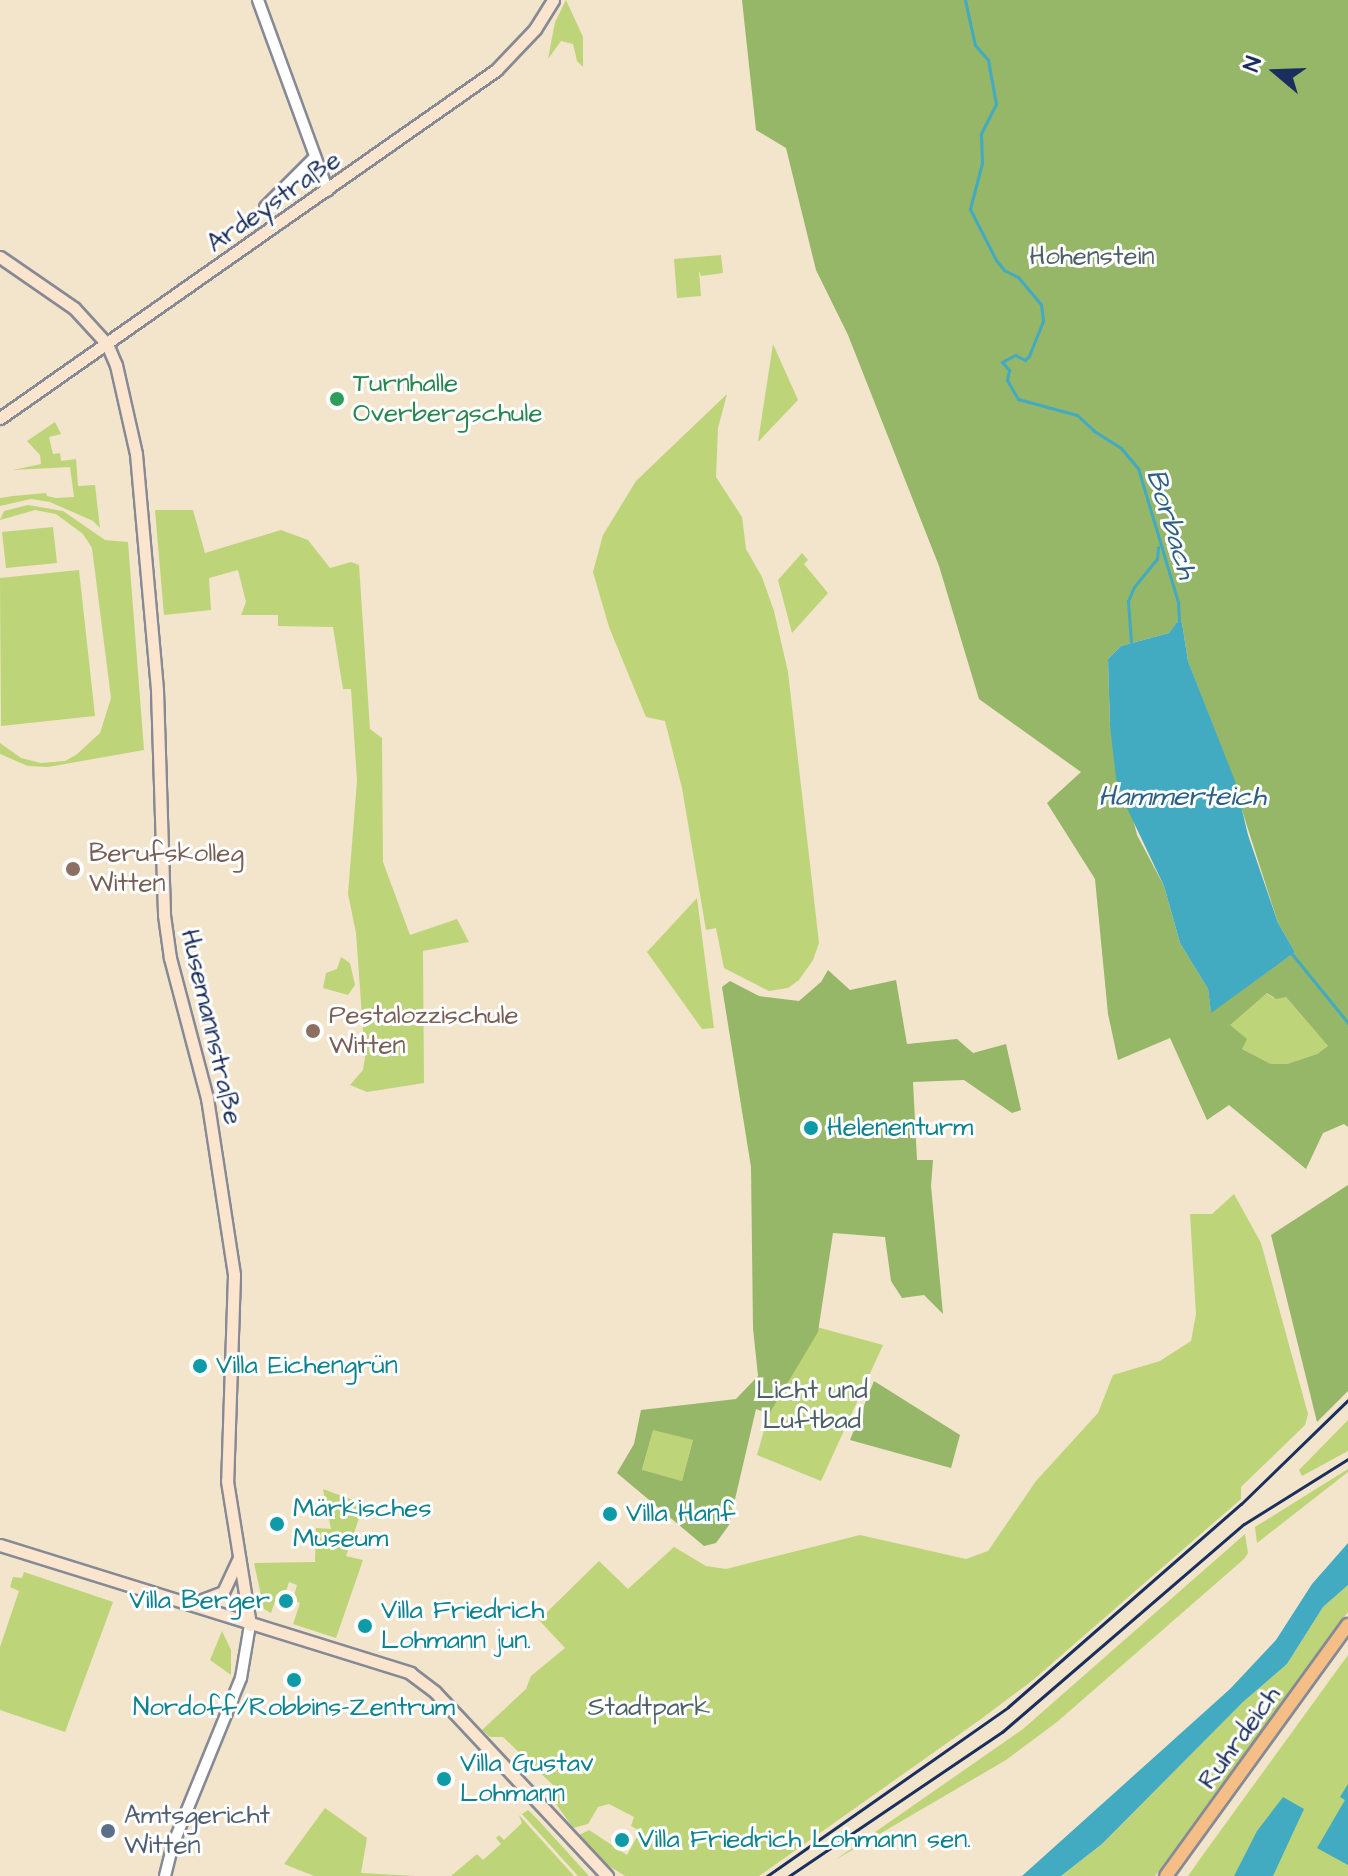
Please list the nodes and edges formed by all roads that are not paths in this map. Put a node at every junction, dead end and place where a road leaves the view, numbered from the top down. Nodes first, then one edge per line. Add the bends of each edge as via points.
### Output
1 (258, 0) edge
2 (553, 0) edge
3 (315, 157) junction
4 (328, 191) junction
5 (265, 207) dead end
6 (0, 257) edge
7 (107, 344) junction
8 (0, 418) edge
9 (0, 1545) edge
10 (238, 1560) junction
11 (191, 1604) junction
12 (250, 1625) junction
13 (1348, 1625) edge
14 (165, 1876) edge
15 (607, 1876) edge
16 (1166, 1876) edge

1 - 3 street
2 - 4 main road, Ardeystraße via 535,29 496,70
3 - 4 street
3 - 5 street
4 - 7 main road, Ardeystraße
6 - 7 main road via 74,308
7 - 8 main road, Ardeystraße
7 - 10 main road, Husemannstraße via 128,412 141,505 157,690 161,878 168,944 207,1098 234,1275 227,1474
9 - 11 main road
10 - 11 main road via 223,1592
10 - 12 main road, Husemannstraße
11 - 12 main road
12 - 14 street via 241,1678
12 - 15 main road via 403,1670 423,1681
13 - 16 main road, Ruhrdeich

